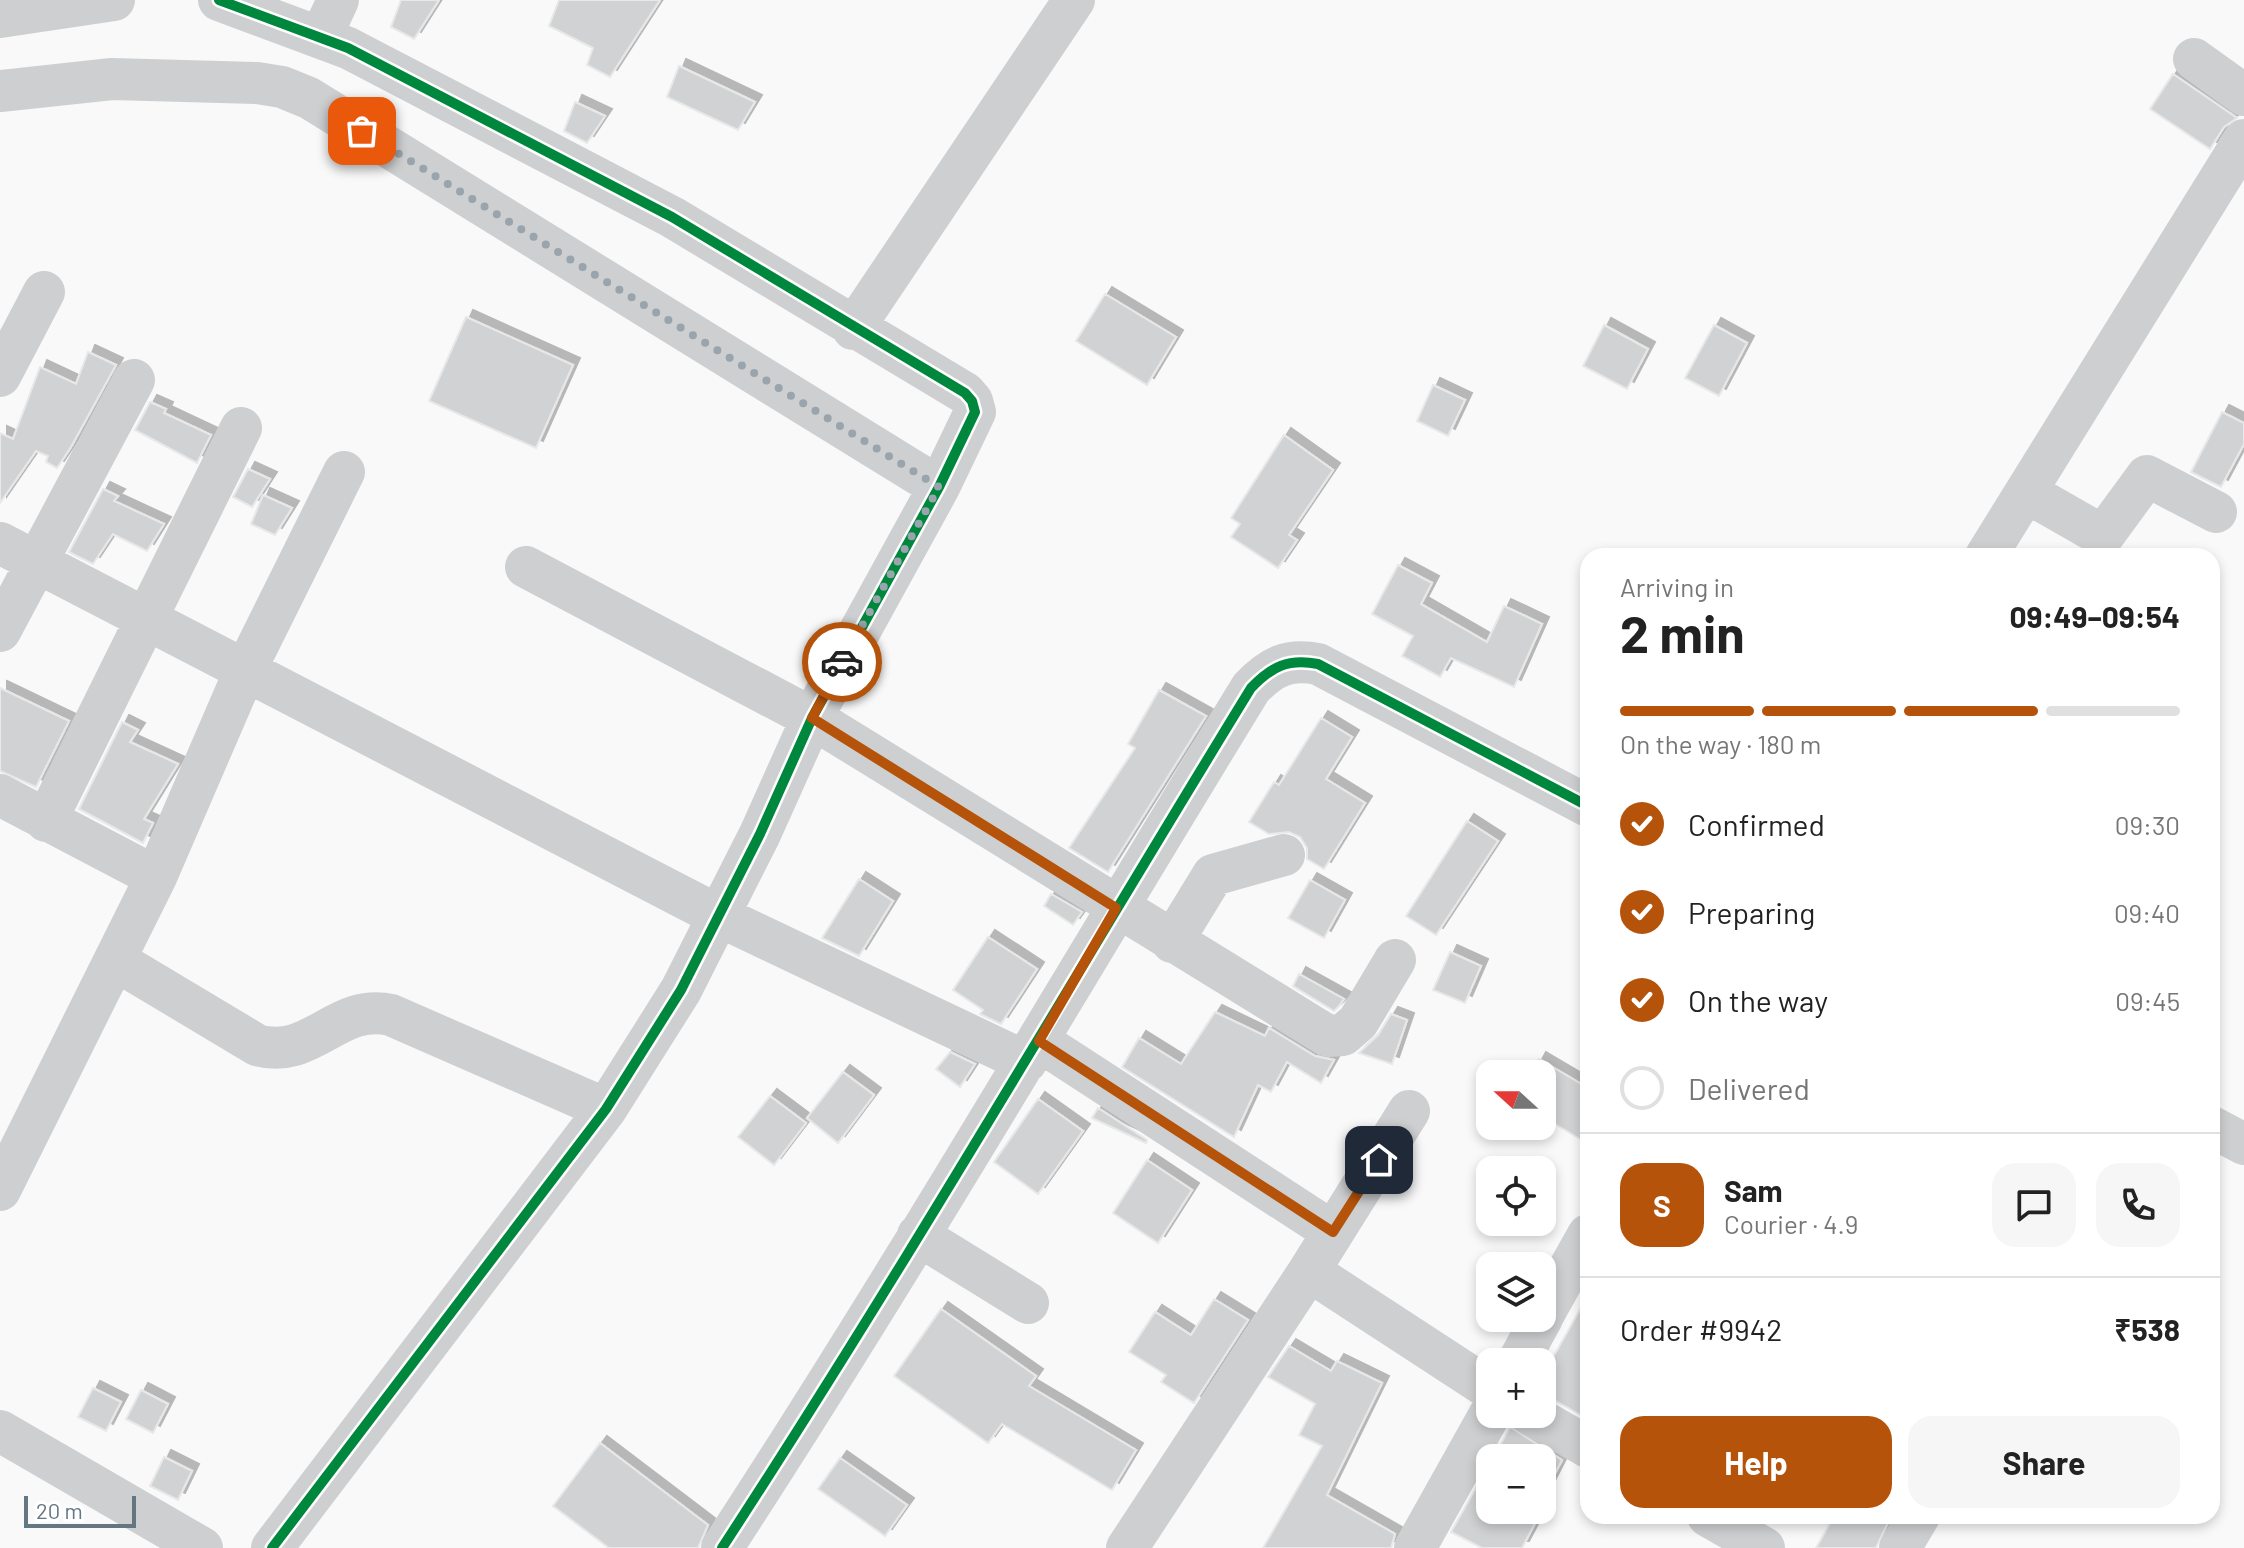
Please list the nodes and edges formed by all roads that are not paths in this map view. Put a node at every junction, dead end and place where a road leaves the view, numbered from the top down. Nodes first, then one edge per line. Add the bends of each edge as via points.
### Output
1 (114, 0) edge
2 (219, 0) edge
3 (338, 0) edge
4 (1074, 0) edge
5 (0, 17) edge
6 (321, 37) junction
7 (2194, 59) dead end
8 (0, 91) edge
9 (2244, 95) edge
10 (2244, 140) edge
11 (44, 292) dead end
12 (853, 329) junction
13 (0, 376) edge
14 (134, 380) dead end
15 (241, 428) dead end
16 (344, 472) dead end
17 (939, 487) junction
18 (2026, 492) junction
19 (2216, 512) dead end
20 (0, 543) edge
21 (1991, 548) edge
22 (37, 563) junction
23 (526, 567) dead end
24 (143, 620) junction
25 (0, 631) edge
26 (244, 673) junction
27 (812, 718) junction
28 (0, 795) edge
29 (1580, 802) edge
30 (46, 821) junction
31 (1284, 855) dead end
32 (156, 877) junction
33 (1116, 908) junction
34 (719, 916) junction
35 (1172, 942) junction
36 (115, 960) junction
37 (1395, 960) dead end
38 (1033, 1051) junction
39 (606, 1109) junction
40 (1409, 1111) dead end
41 (2220, 1131) edge
42 (2244, 1144) edge
43 (0, 1190) edge
44 (1333, 1232) junction
45 (918, 1235) junction
46 (1580, 1249) edge
47 (1309, 1271) junction
48 (1556, 1293) edge
49 (1028, 1303) dead end
50 (1476, 1380) edge
51 (1482, 1428) edge
52 (1555, 1428) edge
53 (0, 1431) edge
54 (1580, 1442) edge
55 (1722, 1524) edge
56 (1914, 1524) edge
57 (202, 1548) edge
58 (272, 1548) edge
59 (722, 1548) edge
60 (1127, 1548) edge
61 (1415, 1548) edge
62 (1764, 1548) edge
63 (1900, 1548) edge

1 - 5 street
2 - 6 street
3 - 6 street
4 - 12 street
6 - 12 street via 672,217
7 - 9 street
8 - 17 street via 112,79 257,83 309,98
10 - 18 street
11 - 13 street
12 - 17 street via 972,401 971,424
14 - 22 street
15 - 24 street
16 - 26 street
17 - 27 street
18 - 19 street via 2103,536 2147,476
18 - 21 street
20 - 22 street
22 - 24 street
22 - 25 street
23 - 27 street
24 - 26 street
24 - 30 street
26 - 32 street
26 - 34 street
27 - 33 street
27 - 34 street
28 - 30 street
29 - 33 street via 1318,664 1285,663 1251,688
30 - 32 street
31 - 35 street via 1213,875
32 - 36 street
33 - 35 street
33 - 38 street
34 - 38 street
34 - 39 street via 681,990
35 - 37 street via 1328,1036 1343,1035 1358,1022
36 - 39 street via 257,1045 278,1051 295,1047 372,1010
36 - 43 street
38 - 44 street
38 - 45 street
39 - 58 street
40 - 44 street
41 - 42 street
44 - 47 street
45 - 49 street
45 - 59 street
46 - 48 street
47 - 50 street
47 - 60 street
51 - 61 street
52 - 54 street
53 - 57 street
55 - 62 street
56 - 63 street

